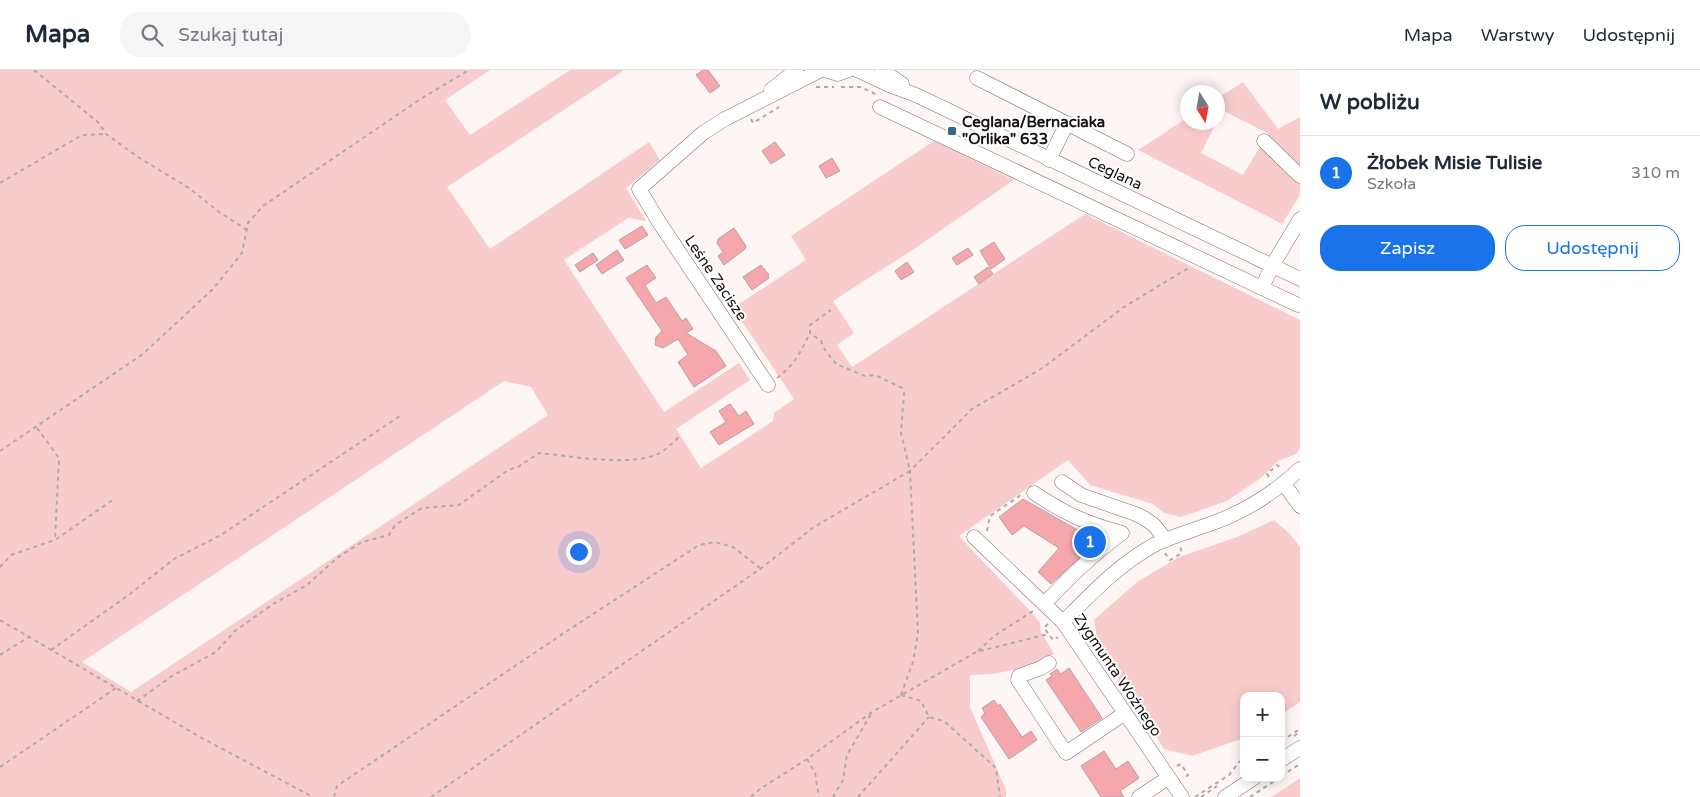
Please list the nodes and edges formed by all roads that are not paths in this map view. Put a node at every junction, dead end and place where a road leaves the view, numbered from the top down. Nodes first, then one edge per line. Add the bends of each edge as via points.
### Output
1 (796, 70) edge
2 (821, 70) edge
3 (825, 70) edge
4 (849, 70) edge
5 (857, 70) edge
6 (882, 70) edge
7 (977, 78) dead end
8 (916, 95) junction
9 (756, 103) junction
10 (880, 107) dead end
11 (1067, 123) junction
12 (1264, 142) dead end
13 (1127, 154) dead end
14 (1049, 160) junction
15 (1300, 176) edge
16 (1300, 219) edge
17 (1272, 266) junction
18 (1300, 279) edge
19 (1262, 288) junction
20 (1298, 305) dead end
21 (768, 385) road end
22 (1300, 469) edge
23 (1062, 482) dead end
24 (1284, 484) junction
25 (1034, 493) road end
26 (1090, 498) junction
27 (1300, 506) edge
28 (1082, 521) junction
29 (977, 540) road end
30 (1164, 546) junction
31 (1041, 606) junction
32 (1063, 622) junction
33 (1049, 663) dead end
34 (1125, 713) junction
35 (1300, 748) edge
36 (1285, 757) edge
37 (1171, 773) junction
38 (1248, 782) edge
39 (1139, 797) edge
40 (1182, 797) edge
41 (1225, 797) edge

1 - 9 street
2 - 9 street
3 - 4 street via 838,74
5 - 8 street, Ceglana
6 - 8 street, Ceglana
7 - 11 street
8 - 14 street, Ceglana
9 - 21 street, Leśne Zacisze via 703,133 639,189
10 - 19 street
11 - 13 street
11 - 14 street
12 - 15 street
14 - 17 street, Ceglana
16 - 17 street
17 - 18 street, Ceglana
17 - 19 street
19 - 20 street
22 - 24 street
23 - 26 street
24 - 27 street
24 - 30 street via 1240,512
25 - 28 street
26 - 28 street
26 - 30 street via 1144,518 1154,525
28 - 31 street via 1122,533 1079,568
29 - 31 street, Zygmunta Woźnego
30 - 32 street via 1134,557 1115,571
31 - 32 street, Zygmunta Woźnego
32 - 34 street, Zygmunta Woźnego
33 - 34 street via 1019,676 1018,680 1066,753
34 - 37 street, Zygmunta Woźnego
35 - 36 street
37 - 39 street
37 - 40 street, Zygmunta Woźnego
38 - 41 street

